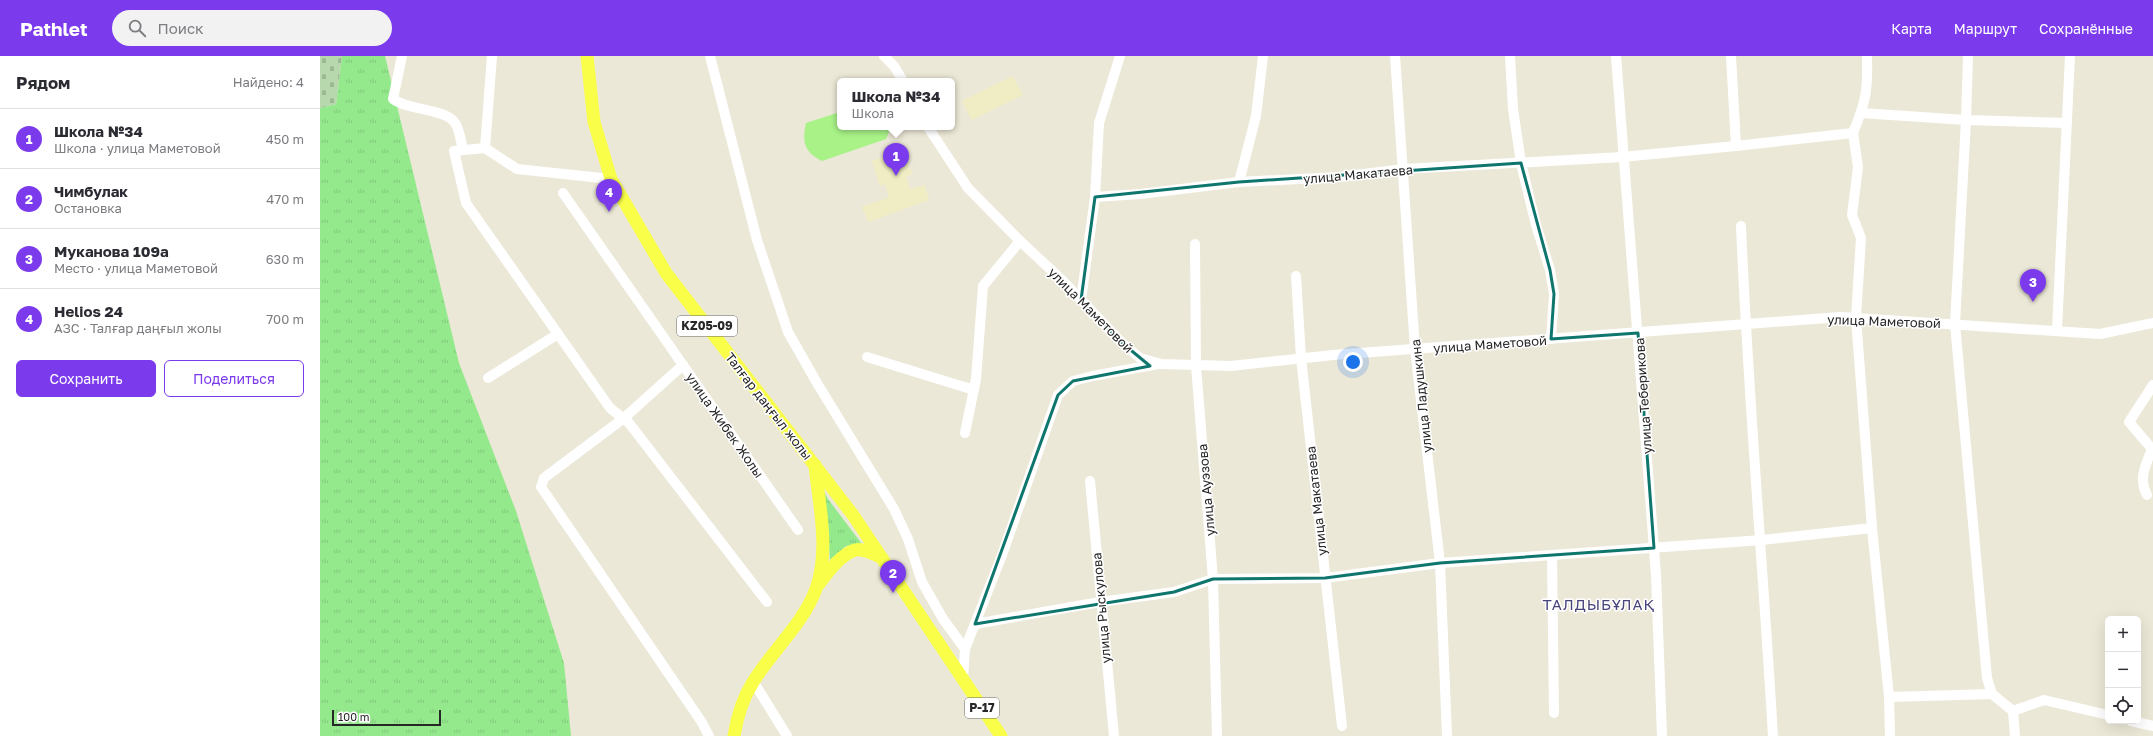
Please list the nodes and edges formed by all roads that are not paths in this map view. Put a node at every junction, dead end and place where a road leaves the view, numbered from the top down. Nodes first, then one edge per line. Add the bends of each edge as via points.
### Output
1 (402, 56) edge
2 (492, 56) edge
3 (587, 56) edge
4 (710, 56) edge
5 (884, 56) edge
6 (1120, 56) edge
7 (1263, 56) edge
8 (1395, 56) edge
9 (1510, 56) edge
10 (1616, 56) edge
11 (1731, 56) edge
12 (1867, 56) edge
13 (1968, 56) edge
14 (2070, 56) edge
15 (901, 78) edge
16 (1861, 113) junction
17 (1966, 120) junction
18 (2067, 123) junction
19 (930, 130) edge
20 (1853, 133) junction
21 (1736, 146) junction
22 (485, 148) junction
23 (463, 150) junction
24 (1622, 157) junction
25 (1521, 163) junction
26 (1404, 169) junction
27 (611, 179) junction
28 (1239, 182) junction
29 (564, 193) dead end
30 (1095, 196) junction
31 (1741, 226) dead end
32 (1020, 241) junction
33 (1195, 244) dead end
34 (1296, 276) dead end
35 (1081, 300) junction
36 (1856, 318) junction
37 (2153, 322) edge
38 (1745, 324) junction
39 (1955, 324) junction
40 (2057, 330) junction
41 (1638, 333) junction
42 (558, 334) junction
43 (1551, 339) junction
44 (1414, 349) junction
45 (867, 357) dead end
46 (1301, 358) junction
47 (1161, 364) junction
48 (683, 365) junction
49 (1196, 366) junction
50 (488, 378) dead end
51 (2153, 385) edge
52 (974, 390) junction
53 (624, 418) junction
54 (965, 433) dead end
55 (815, 465) junction
56 (1090, 481) dead end
57 (2147, 494) dead end
58 (1872, 528) junction
59 (798, 530) dead end
60 (1762, 540) junction
61 (1654, 548) junction
62 (1552, 555) junction
63 (883, 559) junction
64 (1440, 563) junction
65 (1325, 578) junction
66 (1213, 579) junction
67 (816, 589) junction
68 (767, 602) dead end
69 (1100, 602) junction
70 (975, 624) junction
71 (965, 649) junction
72 (963, 679) junction
73 (753, 681) junction
74 (1992, 694) junction
75 (1889, 697) junction
76 (2013, 710) junction
77 (1554, 713) dead end
78 (2105, 714) edge
79 (2141, 723) edge
80 (1342, 726) dead end
81 (2153, 726) edge
82 (709, 736) edge
83 (734, 736) edge
84 (787, 736) edge
85 (1001, 736) edge
86 (1114, 736) edge
87 (1217, 736) edge
88 (1447, 736) edge
89 (1662, 736) edge
90 (1773, 736) edge
91 (1890, 736) edge
92 (2015, 736) edge

1 - 23 street via 393,98 401,105 444,115 455,123
2 - 22 street
3 - 27 main road, Талғар даңғыл жолы / KZ05-09 via 594,122
4 - 71 street via 757,240 788,332 894,509 908,539 922,582 943,619
5 - 15 street
6 - 30 street via 1099,123
7 - 28 street via 1256,116
8 - 26 street, улица Ладушкина
9 - 25 street via 1513,110
10 - 24 street, улица Теберикова
11 - 21 street
12 - 16 street via 1867,88
13 - 17 street
14 - 18 street
16 - 17 street
16 - 20 street
17 - 18 street
17 - 39 street
18 - 40 street
19 - 32 street, улица Маметовой via 968,188
20 - 21 street, улица Макатаева
20 - 36 street via 1858,167 1852,215 1861,238
21 - 24 street, улица Макатаева
22 - 23 street
22 - 27 street via 517,169
23 - 42 street via 454,151 466,203
24 - 25 street, улица Макатаева
24 - 41 street, улица Теберикова
25 - 26 street, улица Макатаева
25 - 43 street via 1550,270 1554,294
26 - 28 street, улица Макатаева via 1339,177
26 - 44 street, улица Ладушкина
27 - 55 main road, Талғар даңғыл жолы / KZ05-09 via 666,273
28 - 30 street, улица Макатаева via 1140,194
29 - 48 street
30 - 35 street
31 - 38 street
32 - 35 street, улица Маметовой
32 - 52 street via 984,286
33 - 49 street, улица Ауэзова
34 - 46 street, улица Макатаева
35 - 47 street, улица Маметовой via 1140,358
36 - 38 street, улица Маметовой
36 - 39 street, улица Маметовой
36 - 58 street
37 - 40 street, улица Маметовой via 2100,334
38 - 41 street, улица Маметовой
38 - 60 street
39 - 40 street, улица Маметовой
39 - 74 street via 1987,678
41 - 43 street, улица Маметовой
41 - 61 street, улица Теберикова
42 - 50 street
42 - 53 street via 610,408
43 - 44 street, улица Маметовой
44 - 46 street, улица Маметовой
44 - 64 street, улица Ладушкина
45 - 52 street
46 - 49 street, улица Маметовой via 1231,366
46 - 65 street, улица Макатаева
47 - 49 street, улица Маметовой
47 - 70 street via 1073,381 1058,395
48 - 53 street, улица Жибек Жолы
48 - 59 street, улица Жибек Жолы
49 - 66 street, улица Ауэзова
51 - 57 street via 2129,422 2152,449 2143,473 2142,486
52 - 54 street
53 - 68 street
53 - 82 street, улица Жибек Жолы via 550,472 540,487
55 - 63 main road, Талғар даңғыл жолы / P-17
55 - 67 main road via 823,538 822,563
56 - 69 street, улица Рыскулова
58 - 60 street
58 - 75 street
60 - 61 street
60 - 90 street
61 - 62 street
61 - 89 street, улица Теберикова
62 - 64 street
62 - 77 street
63 - 67 main road via 868,551 856,550 841,559
63 - 72 main road, Талғар даңғыл жолы / P-17
64 - 65 street
64 - 88 street, улица Ладушкина
65 - 66 street
65 - 80 street, улица Макатаева
66 - 69 street via 1174,592
66 - 87 street, улица Ауэзова
67 - 73 main road via 794,627
69 - 70 street
69 - 86 street, улица Рыскулова
70 - 71 street
71 - 72 street
72 - 85 main road, Талғар даңғыл жолы / P-17
73 - 83 main road via 738,715
73 - 84 street
74 - 75 street
74 - 76 street
75 - 91 street
76 - 78 street via 2044,700
76 - 92 street
79 - 81 street

